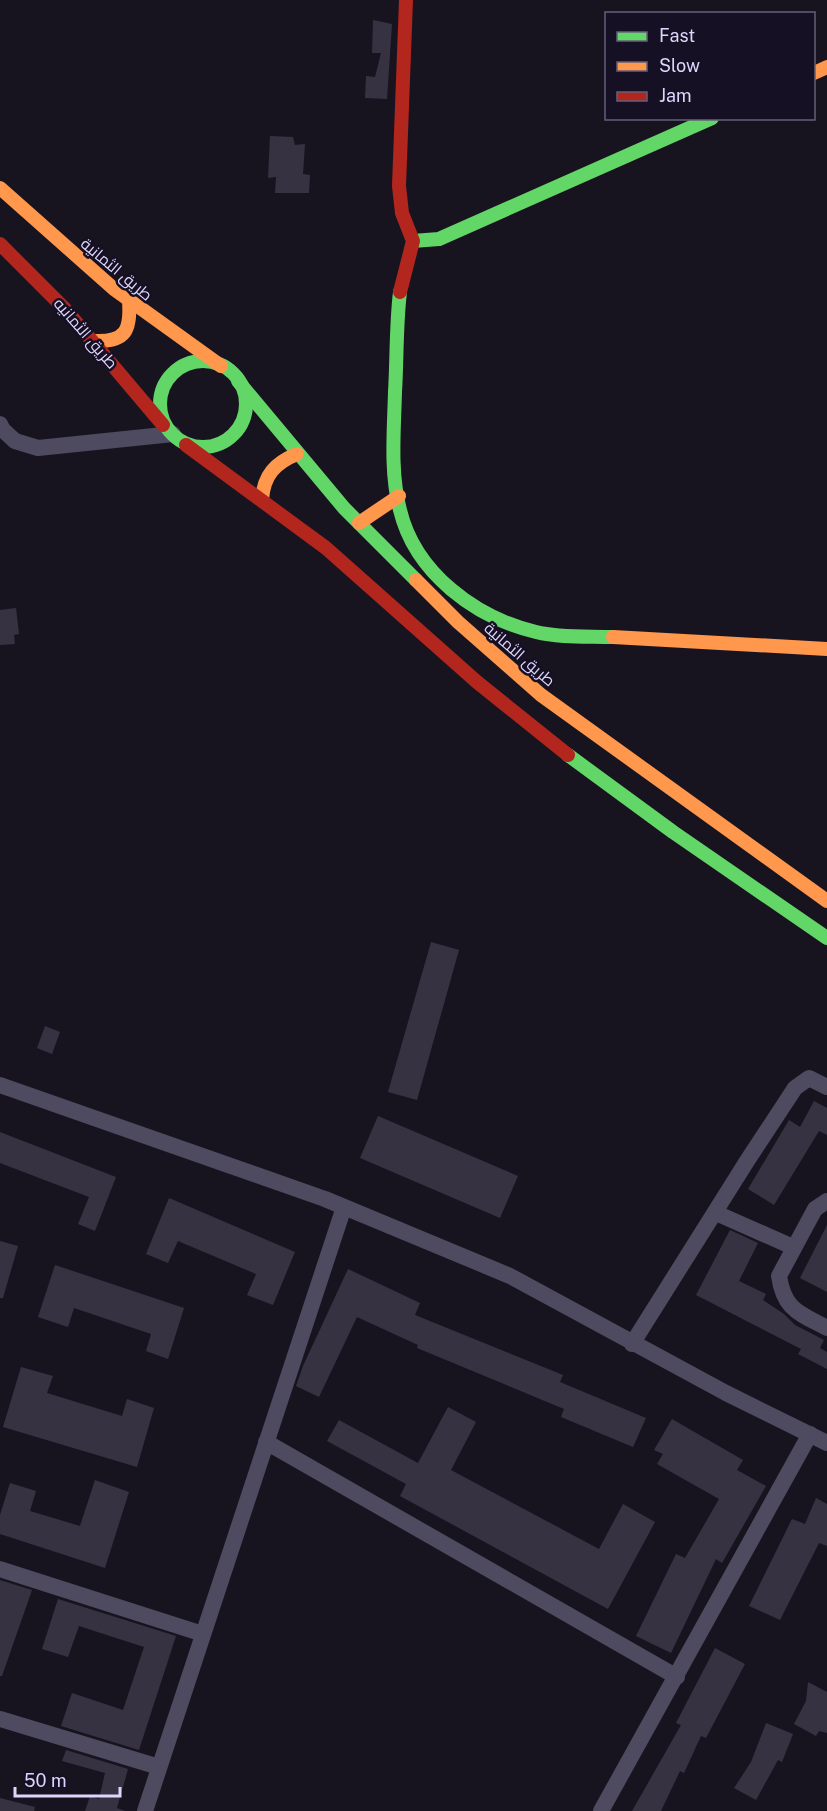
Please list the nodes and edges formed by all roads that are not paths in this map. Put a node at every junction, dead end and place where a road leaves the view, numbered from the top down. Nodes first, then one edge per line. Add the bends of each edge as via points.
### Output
1 (406, 0) edge
2 (707, 120) edge
3 (0, 188) edge
4 (413, 241) junction
5 (0, 243) edge
6 (129, 301) junction
7 (95, 341) junction
8 (221, 366) junction
9 (238, 381) junction
10 (0, 424) edge
11 (175, 436) junction
12 (297, 454) junction
13 (399, 496) junction
14 (262, 499) junction
15 (359, 523) junction
16 (827, 649) edge
17 (827, 901) edge
18 (827, 938) edge
19 (0, 1084) edge
20 (827, 1087) edge
21 (827, 1202) edge
22 (344, 1207) junction
23 (716, 1213) junction
24 (793, 1247) junction
25 (827, 1329) edge
26 (632, 1344) junction
27 (810, 1434) junction
28 (267, 1442) junction
29 (827, 1443) edge
30 (0, 1569) edge
31 (203, 1634) junction
32 (678, 1677) junction
33 (0, 1719) edge
34 (159, 1767) junction
35 (145, 1811) edge
36 (601, 1811) edge

1 - 4 street via 399,186 402,213
2 - 4 street via 439,239
3 - 6 street, طريق الثمانية
4 - 13 street via 400,279 394,448
5 - 7 street, طريق الثمانيه
6 - 7 street via 129,327 123,338 111,343
6 - 8 street, طريق الثمانية
7 - 11 street, طريق الثمانيه
8 - 9 street
8 - 11 street via 198,362 173,373 164,386 159,401 161,415
9 - 11 street via 246,402 237,431 222,443 203,448
9 - 12 street, طريق الثمانية
10 - 11 street via 15,441 38,448
11 - 14 street, طريق الثمانيه
12 - 14 street via 269,469
12 - 15 street, طريق الثمانية
13 - 15 street
13 - 16 street via 405,526 445,584 473,607 512,626 571,636
14 - 18 street, طريق الثمانيه via 345,564 522,719 688,845
15 - 17 street, طريق الثمانية via 458,622 541,695
19 - 22 street
20 - 23 street via 809,1078 802,1081
21 - 24 street via 815,1209
22 - 26 street via 510,1276
22 - 28 street
23 - 24 street
23 - 26 street
24 - 25 street via 779,1276 785,1302
26 - 27 street
27 - 29 street
27 - 32 street
28 - 31 street
28 - 32 street
30 - 31 street
31 - 34 street
32 - 36 street
33 - 34 street
34 - 35 street

